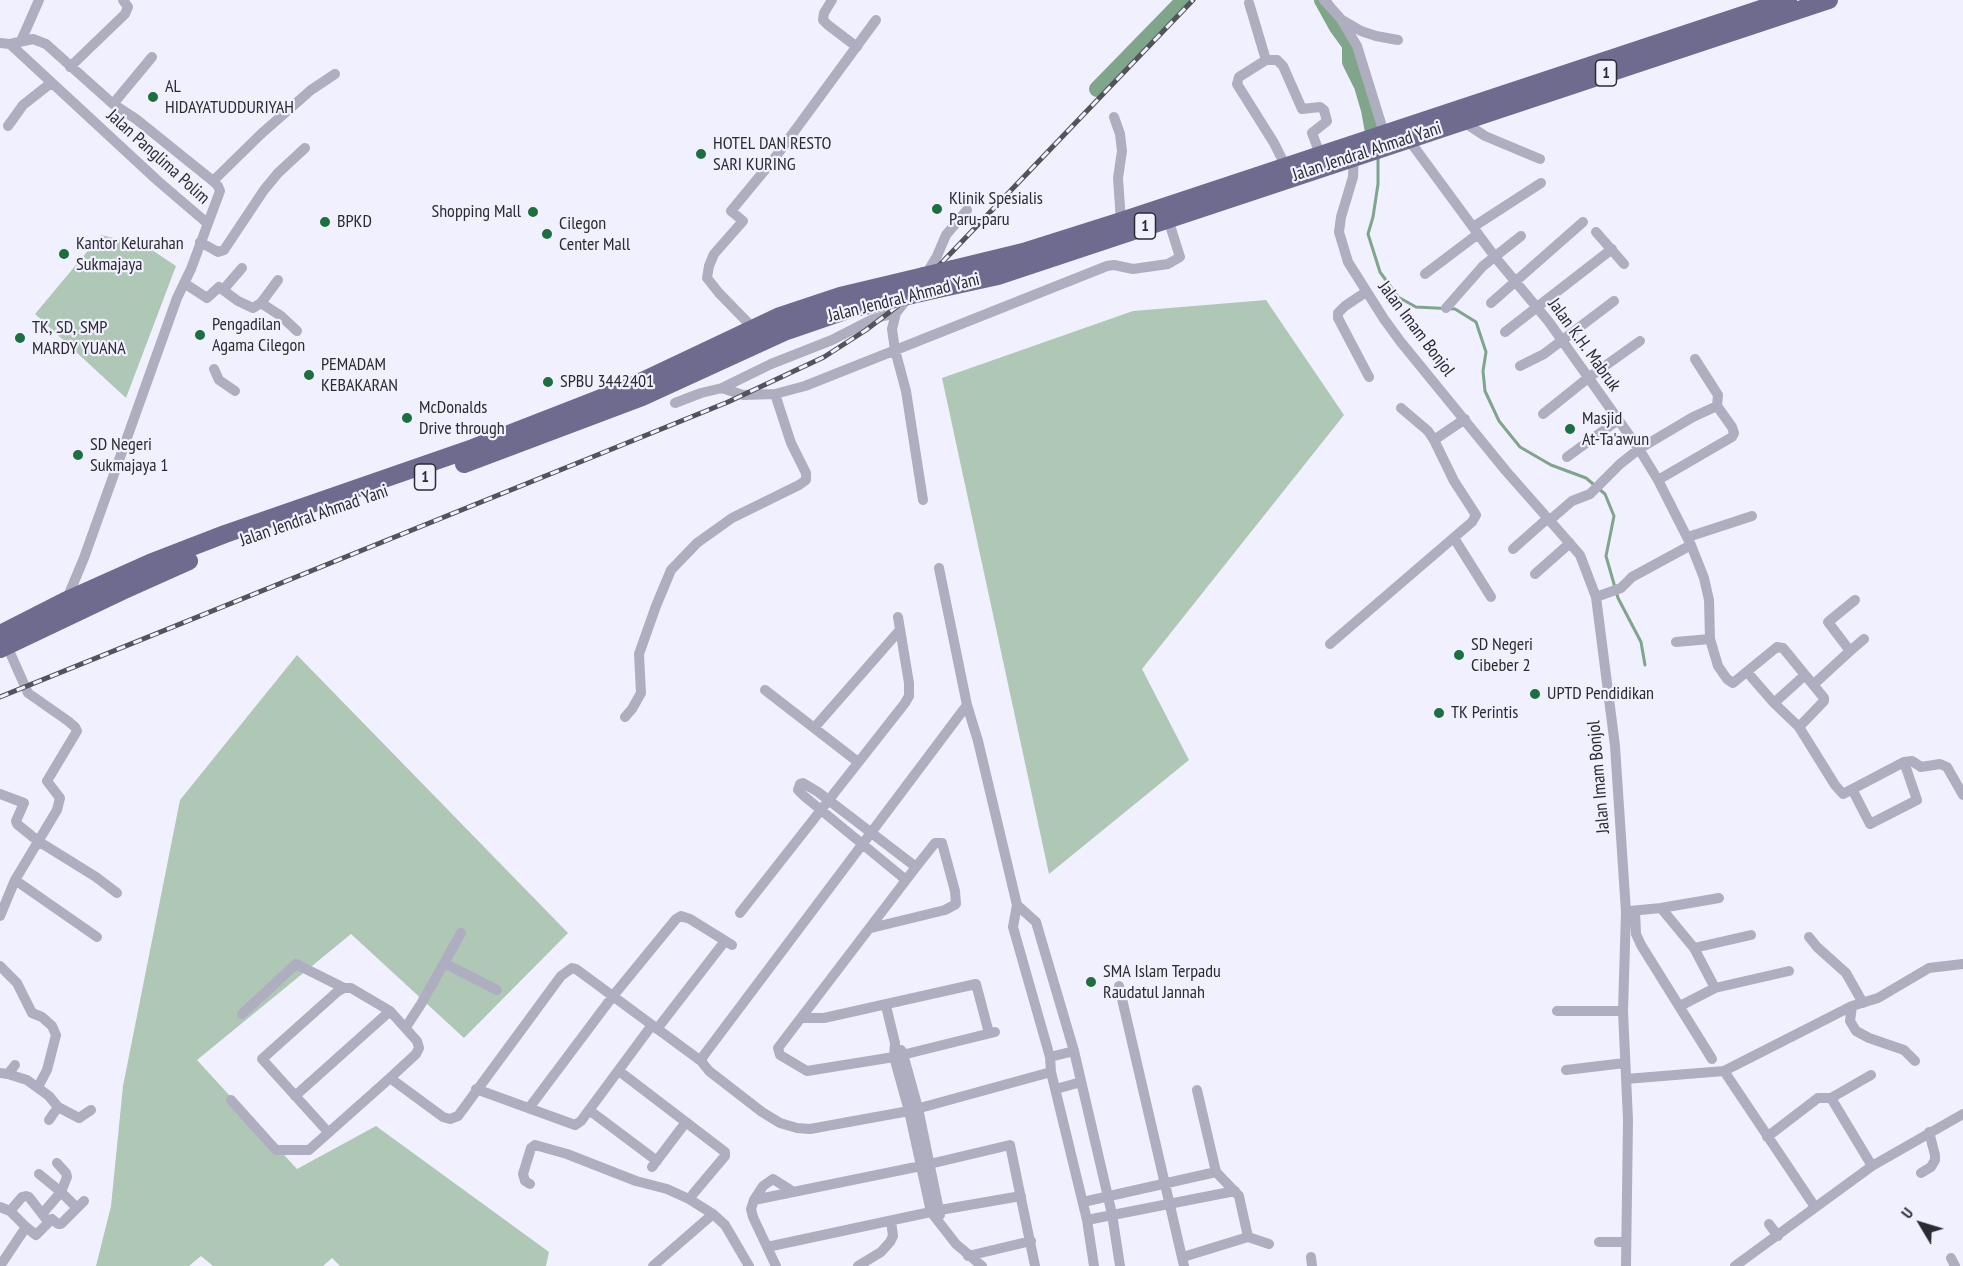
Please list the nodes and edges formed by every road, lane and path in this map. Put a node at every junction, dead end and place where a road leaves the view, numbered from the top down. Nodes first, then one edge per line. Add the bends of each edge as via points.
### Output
1 (39, 0) edge
2 (123, 0) edge
3 (832, 0) edge
4 (1324, 0) edge
5 (1788, 0) edge
6 (1828, 0) edge
7 (1249, 3) dead end
8 (1341, 20) junction
9 (876, 21) dead end
10 (1398, 40) dead end
11 (10, 42) edge
12 (857, 47) junction
13 (152, 57) dead end
14 (1266, 60) junction
15 (70, 67) junction
16 (335, 74) dead end
17 (51, 82) junction
18 (113, 104) junction
19 (1114, 117) dead end
20 (1462, 121) junction
21 (8, 126) dead end
22 (1378, 141) junction
23 (305, 148) dead end
24 (1320, 154) junction
25 (1540, 159) dead end
26 (1285, 165) junction
27 (213, 182) junction
28 (1541, 183) dead end
29 (967, 210) dead end
30 (1168, 219) junction
31 (1121, 221) junction
32 (1583, 222) dead end
33 (207, 223) junction
34 (1475, 230) junction
35 (1596, 232) dead end
36 (1521, 236) dead end
37 (200, 242) junction
38 (1612, 249) junction
39 (1495, 257) junction
40 (1624, 264) dead end
41 (242, 268) dead end
42 (1425, 274) dead end
43 (278, 280) dead end
44 (184, 283) junction
45 (1516, 283) junction
46 (223, 290) junction
47 (1366, 292) junction
48 (1614, 301) dead end
49 (261, 303) junction
50 (1491, 303) dead end
51 (1446, 308) dead end
52 (1537, 308) junction
53 (896, 313) junction
54 (753, 328) junction
55 (297, 331) dead end
56 (1505, 332) dead end
57 (1561, 340) junction
58 (1640, 340) dead end
59 (895, 350) junction
60 (1695, 359) dead end
61 (1520, 366) dead end
62 (214, 369) dead end
63 (1369, 377) dead end
64 (1588, 378) junction
65 (722, 388) junction
66 (235, 391) dead end
67 (776, 394) junction
68 (675, 403) dead end
69 (1717, 406) junction
70 (1401, 408) dead end
71 (1543, 414) dead end
72 (1465, 419) junction
73 (1618, 420) junction
74 (1434, 440) junction
75 (1639, 449) junction
76 (1567, 457) dead end
77 (1658, 480) junction
78 (923, 500) dead end
79 (1752, 516) dead end
80 (1549, 519) junction
81 (1454, 538) junction
82 (1689, 541) junction
83 (1570, 543) junction
84 (1513, 549) dead end
85 (939, 568) dead end
86 (1535, 574) dead end
87 (1491, 597) dead end
88 (1596, 597) junction
89 (1855, 600) dead end
90 (65, 601) junction
91 (898, 617) dead end
92 (899, 631) junction
93 (1710, 639) junction
94 (1864, 639) dead end
95 (1676, 642) dead end
96 (2, 643) edge
97 (1330, 644) dead end
98 (1850, 651) junction
99 (1747, 672) junction
100 (1805, 675) junction
101 (1814, 684) junction
102 (765, 690) dead end
103 (1774, 703) junction
104 (967, 705) junction
105 (625, 717) dead end
106 (1799, 726) junction
107 (814, 728) junction
108 (858, 762) junction
109 (1904, 762) junction
110 (1852, 789) junction
111 (0, 794) edge
112 (1963, 795) edge
113 (828, 800) junction
114 (820, 810) junction
115 (872, 832) junction
116 (38, 841) junction
117 (863, 844) junction
118 (916, 867) junction
119 (15, 880) junction
120 (906, 880) junction
121 (117, 893) dead end
122 (1719, 898) dead end
123 (1017, 905) junction
124 (1661, 908) junction
125 (1631, 911) junction
126 (740, 913) dead end
127 (0, 916) edge
128 (1036, 922) junction
129 (1013, 927) junction
130 (871, 928) junction
131 (461, 933) dead end
132 (1750, 935) dead end
133 (97, 937) dead end
134 (1809, 937) dead end
135 (1694, 948) junction
136 (444, 963) junction
137 (1963, 964) edge
138 (0, 966) edge
139 (1789, 971) dead end
140 (1119, 986) dead end
141 (344, 988) junction
142 (1715, 988) junction
143 (497, 990) dead end
144 (613, 996) junction
145 (1858, 1004) junction
146 (886, 1006) junction
147 (1680, 1006) junction
148 (390, 1011) junction
149 (1557, 1011) dead end
150 (1623, 1011) junction
151 (242, 1014) dead end
152 (801, 1018) junction
153 (406, 1027) junction
154 (655, 1027) junction
155 (1074, 1051) junction
156 (899, 1055) junction
157 (1050, 1057) junction
158 (1712, 1059) dead end
159 (701, 1061) junction
160 (1915, 1061) dead end
161 (1625, 1063) junction
162 (1566, 1070) dead end
163 (8, 1071) edge
164 (619, 1071) junction
165 (1724, 1071) junction
166 (1051, 1072) junction
167 (1871, 1075) dead end
168 (390, 1078) junction
169 (1626, 1079) junction
170 (1080, 1082) junction
171 (38, 1087) junction
172 (476, 1089) junction
173 (1056, 1089) junction
174 (1197, 1090) dead end
175 (295, 1096) junction
176 (1832, 1098) junction
177 (231, 1100) dead end
178 (58, 1107) junction
179 (529, 1108) junction
180 (91, 1110) dead end
181 (589, 1110) junction
182 (913, 1110) junction
183 (1963, 1114) edge
184 (49, 1120) dead end
185 (686, 1122) junction
186 (328, 1132) junction
187 (1929, 1132) junction
188 (1767, 1137) junction
189 (57, 1163) dead end
190 (926, 1165) junction
191 (1872, 1166) junction
192 (1215, 1172) junction
193 (1921, 1173) dead end
194 (39, 1174) dead end
195 (531, 1184) dead end
196 (1166, 1184) junction
197 (792, 1191) junction
198 (1234, 1191) junction
199 (61, 1192) junction
200 (693, 1194) dead end
201 (1021, 1196) junction
202 (1107, 1196) junction
203 (754, 1200) junction
204 (1083, 1202) junction
205 (1171, 1203) junction
206 (1815, 1207) junction
207 (5, 1209) edge
208 (936, 1211) junction
209 (712, 1214) junction
210 (1112, 1214) junction
211 (45, 1218) junction
212 (1087, 1220) junction
213 (891, 1221) junction
214 (1769, 1224) dead end
215 (26, 1227) junction
216 (1778, 1236) junction
217 (1248, 1237) junction
218 (1031, 1241) junction
219 (1599, 1242) dead end
220 (1626, 1242) junction
221 (1269, 1244) dead end
222 (767, 1247) junction
223 (968, 1256) junction
224 (1184, 1261) edge
225 (1955, 1263) edge
226 (1963, 1264) edge
227 (0, 1266) edge
228 (652, 1266) edge
229 (748, 1266) edge
230 (777, 1266) edge
231 (858, 1266) edge
232 (982, 1266) edge
233 (1035, 1266) edge
234 (1094, 1266) edge
235 (1120, 1266) edge
236 (1626, 1266) edge
237 (1735, 1266) edge

1 - 11 street
2 - 15 street via 128,7 126,14
3 - 12 street via 823,20
4 - 8 street
5 - 22 highway, Jalan Jendral Ahmad Yani / 1
6 - 20 highway, Jalan Jendral Ahmad Yani / 1
7 - 14 street
8 - 10 street via 1361,31
8 - 22 street via 1356,46
9 - 12 street
11 - 15 street via 39,40
11 - 17 street, Jalan Panglima Polim
12 - 54 street via 731,211 744,221 714,254 709,266 707,278
13 - 18 street
14 - 24 street via 1275,59 1283,66 1302,109 1320,106 1324,110 1327,121 1312,133
14 - 26 street via 1239,77 1237,84
15 - 18 street
16 - 27 street via 261,134
17 - 21 street via 22,105
17 - 33 street, Jalan Panglima Polim
18 - 27 street
19 - 31 street via 1122,151 1118,178
20 - 22 highway, Jalan Jendral Ahmad Yani / 1
20 - 25 street via 1485,136
22 - 24 highway, Jalan Jendral Ahmad Yani / 1
22 - 30 highway, Jalan Jendral Ahmad Yani / 1
22 - 34 street, Jalan K.H. Mabruk
22 - 47 street, Jalan Imam Bonjol via 1353,177 1339,232 1348,262
23 - 37 street via 264,190 224,250 218,252
24 - 26 highway, Jalan Jendral Ahmad Yani / 1
26 - 31 highway, Jalan Jendral Ahmad Yani / 1
27 - 33 street via 220,191
28 - 34 street
29 - 53 street via 946,235 930,267
30 - 59 street via 1180,257 1175,261 1133,269 1107,266
30 - 96 highway, Jalan Jendral Ahmad Yani / 1, bridge via 998,276 852,309 784,332 642,397 495,454 242,540
31 - 54 highway, Jalan Jendral Ahmad Yani / 1, bridge via 1023,252 812,304
32 - 45 street
33 - 37 street, Jalan Panglima Polim
34 - 39 street, Jalan K.H. Mabruk
34 - 42 street
35 - 38 street
36 - 39 street
37 - 44 street, Jalan Panglima Polim
38 - 40 street
38 - 52 street
39 - 45 street, Jalan K.H. Mabruk
39 - 51 street
41 - 46 street
43 - 49 street
44 - 46 street via 207,298 219,287
44 - 90 street, Jalan Panglima Polim
45 - 50 street
45 - 52 street, Jalan K.H. Mabruk
46 - 49 street via 252,308
47 - 63 street via 1345,306 1338,318
47 - 72 street, Jalan Imam Bonjol via 1400,341
48 - 57 street
49 - 55 street
52 - 56 street
52 - 57 street, Jalan K.H. Mabruk
53 - 59 street via 892,329
53 - 65 street via 873,319
54 - 90 highway, Jalan Jendral Ahmad Yani / 1 via 624,389 473,448 225,534
57 - 61 street
57 - 64 street, Jalan K.H. Mabruk
58 - 64 street
59 - 67 street
59 - 78 street via 906,391
60 - 69 street via 1718,395
62 - 66 street via 219,380
64 - 71 street
64 - 73 street, Jalan K.H. Mabruk
65 - 67 street via 743,395
65 - 68 street
67 - 105 street via 806,480 732,518 697,543 671,570 639,654 641,693
69 - 75 street
69 - 77 street via 1734,435
70 - 74 street
72 - 74 street
72 - 80 street, Jalan Imam Bonjol
73 - 75 street, Jalan K.H. Mabruk
73 - 76 street
74 - 81 street via 1454,482 1476,515
75 - 77 street, Jalan K.H. Mabruk
75 - 80 street via 1590,494 1572,501
77 - 82 street, Jalan K.H. Mabruk
79 - 82 street
80 - 83 street, Jalan Imam Bonjol
80 - 84 street
81 - 87 street
81 - 97 street
82 - 88 street via 1618,589
82 - 93 street, Jalan K.H. Mabruk via 1704,578
83 - 86 street
83 - 88 street, Jalan Imam Bonjol via 1580,555
85 - 104 street
88 - 125 street, Jalan Imam Bonjol
89 - 98 street via 1828,622
90 - 96 highway, Jalan Jendral Ahmad Yani / 1
91 - 92 street
92 - 107 street
92 - 108 street via 909,696
93 - 95 street
93 - 99 street, Jalan K.H. Mabruk via 1714,658 1727,680 1733,683
94 - 98 street
96 - 116 street via 28,693 76,729 48,777 48,785 58,793 60,803
98 - 101 street
99 - 100 street via 1780,646
99 - 103 street
100 - 101 street
100 - 103 street
101 - 106 street via 1824,700
102 - 107 street
103 - 106 street
104 - 115 street
104 - 123 street
106 - 110 street via 1839,790 1843,794
107 - 108 street
108 - 113 street
109 - 110 street
109 - 110 street via 1917,800 1898,810 1870,824
109 - 112 street via 1912,761 1921,767 1947,767
111 - 116 street via 24,802 16,822
113 - 114 street
113 - 114 street via 800,784 798,790
113 - 115 street
114 - 117 street
114 - 126 street
115 - 117 street
115 - 118 street
116 - 119 street
116 - 121 street
117 - 120 street
117 - 159 street
118 - 120 street
118 - 130 street via 935,843 942,843 956,904
119 - 127 street
119 - 133 street
120 - 130 street
122 - 124 street
123 - 128 street
123 - 129 street
124 - 125 street
124 - 135 street
125 - 147 street via 1639,942
125 - 150 street, Jalan Imam Bonjol
128 - 129 street
128 - 155 street
129 - 157 street
130 - 152 street
131 - 136 street
132 - 135 street
134 - 145 street via 1846,973
135 - 142 street
136 - 143 street
136 - 153 street
137 - 145 street via 1929,968 1878,998
138 - 171 street via 17,982 32,1013 52,1026 56,1035
139 - 142 street
140 - 196 street
141 - 148 street via 351,988
141 - 151 street via 296,964
141 - 175 street via 262,1059
142 - 147 street
144 - 154 street
144 - 154 street via 681,916 729,943
144 - 172 street via 576,969 567,970
144 - 179 street
145 - 160 street via 1850,1021 1856,1031 1904,1050
145 - 165 street
146 - 152 street via 824,1018
146 - 156 street
146 - 156 street via 977,984 992,1033
147 - 158 street
148 - 153 street
148 - 175 street
149 - 150 street
150 - 161 street, Jalan Imam Bonjol
152 - 156 street via 777,1050 803,1070
153 - 168 street via 419,1048
154 - 159 street
154 - 164 street
155 - 157 street
155 - 170 street
156 - 182 street
157 - 166 street
159 - 182 street via 762,1112 797,1128
161 - 162 street
161 - 169 street, Jalan Imam Bonjol
163 - 171 street
164 - 181 street
164 - 185 street
165 - 169 street
165 - 188 street
166 - 173 street
166 - 182 street
167 - 176 street
168 - 172 street via 450,1119 458,1116
168 - 186 street
169 - 220 street, Jalan Imam Bonjol
170 - 173 street
170 - 202 street
171 - 178 street
172 - 179 street
173 - 204 street
174 - 192 street
175 - 186 street
176 - 188 street via 1818,1098
176 - 191 street
177 - 186 street via 276,1150 309,1150
178 - 180 street via 79,1118
178 - 184 street
179 - 181 street via 575,1125
181 - 185 street via 654,1164
182 - 190 street
183 - 187 street
185 - 200 street via 725,1152
187 - 191 street
187 - 193 street via 1935,1160
188 - 206 street
189 - 199 street via 67,1177
190 - 197 street
190 - 201 street via 1013,1144
190 - 208 street
191 - 206 street
192 - 196 street
192 - 198 street
194 - 199 street
195 - 209 street via 523,1174 535,1145 667,1189
196 - 202 street
196 - 205 street
197 - 203 street
197 - 203 street via 773,1179
198 - 205 street
198 - 217 street via 1239,1196
199 - 211 street
199 - 211 street via 80,1205 61,1224
201 - 208 street
201 - 218 street
202 - 204 street
202 - 210 street
203 - 222 street via 753,1217
204 - 212 street
205 - 210 street
205 - 224 street
206 - 216 street
207 - 211 street via 26,1196
207 - 215 street
208 - 213 street
208 - 223 street via 939,1221
209 - 228 street
209 - 229 street via 725,1225
210 - 212 street
210 - 235 street
211 - 215 street via 36,1234
212 - 234 street
213 - 222 street
213 - 231 street via 890,1242
214 - 216 street
215 - 227 street
216 - 237 street
217 - 221 street
217 - 224 street
218 - 223 street
218 - 233 street
219 - 220 street
220 - 236 street, Jalan Imam Bonjol
222 - 230 street
223 - 232 street
225 - 226 street

